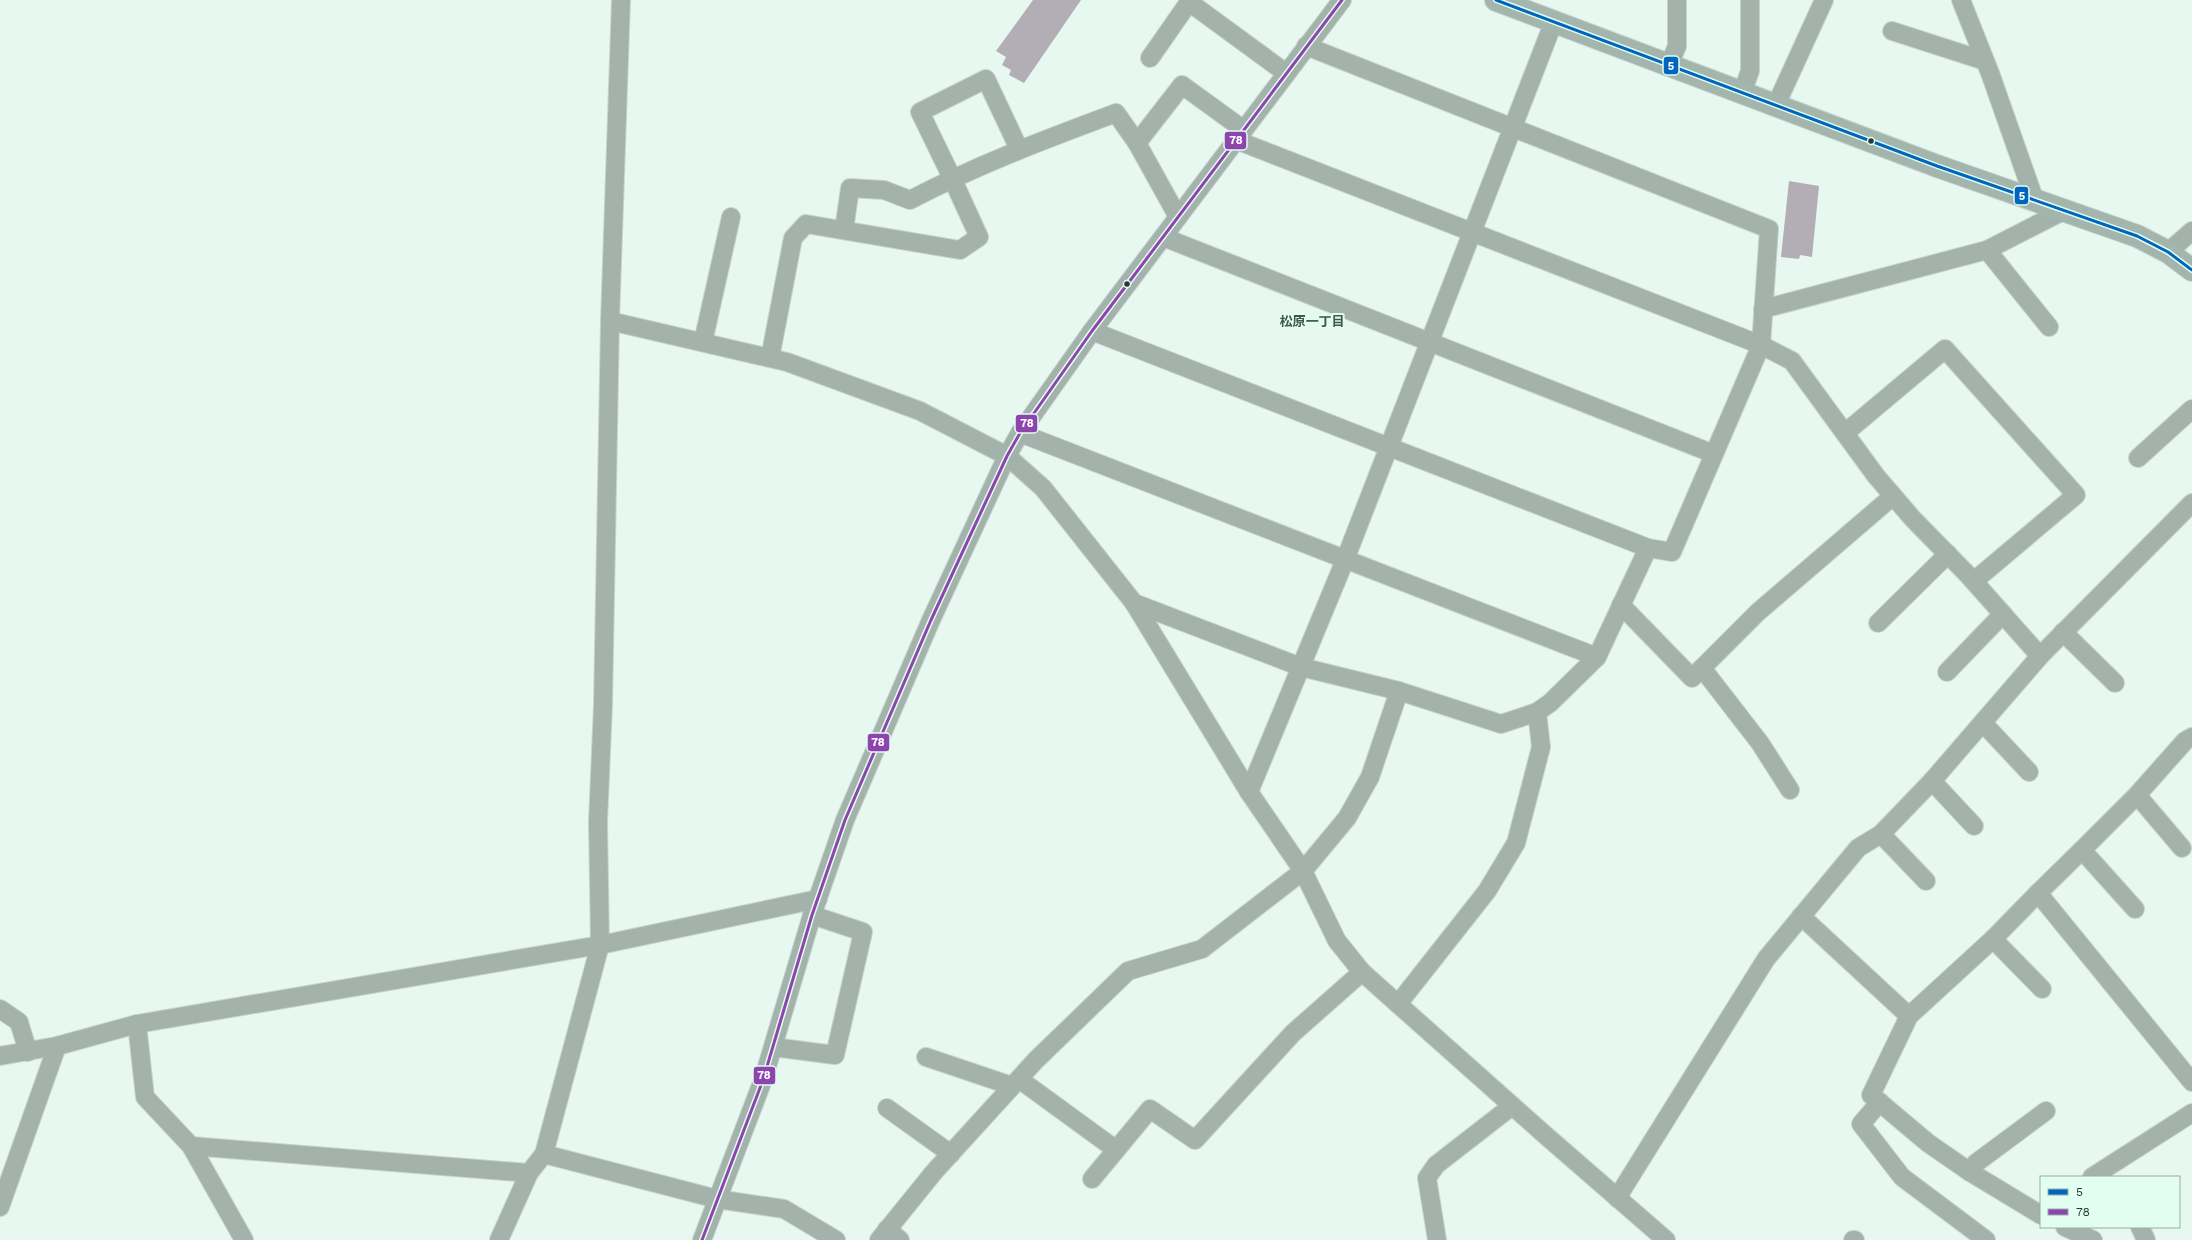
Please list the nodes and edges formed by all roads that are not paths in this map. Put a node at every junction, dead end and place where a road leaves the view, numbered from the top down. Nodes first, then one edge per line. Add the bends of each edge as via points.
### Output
1 (621, 0) edge
2 (1342, 0) edge
3 (1496, 0) edge
4 (1677, 0) edge
5 (1750, 0) edge
6 (1824, 0) edge
7 (1961, 0) edge
8 (1554, 21) junction
9 (1892, 31) dead end
10 (1306, 46) junction
11 (1150, 58) dead end
12 (1985, 61) junction
13 (1669, 64) junction
14 (1286, 73) junction
15 (1742, 93) junction
16 (1776, 105) junction
17 (1513, 128) junction
18 (1240, 135) junction
19 (1137, 143) junction
20 (1019, 149) junction
21 (952, 178) junction
22 (2035, 201) junction
23 (2063, 211) junction
24 (731, 217) dead end
25 (1178, 217) junction
26 (844, 230) junction
27 (2192, 231) edge
28 (1472, 233) junction
29 (1164, 237) junction
30 (1987, 250) junction
31 (2168, 252) junction
32 (2192, 270) edge
33 (1763, 309) junction
34 (610, 321) junction
35 (2049, 327) dead end
36 (1092, 331) junction
37 (703, 342) junction
38 (1430, 342) junction
39 (1761, 345) junction
40 (770, 358) junction
41 (2192, 409) edge
42 (1845, 433) junction
43 (1020, 434) junction
44 (1389, 447) junction
45 (1714, 454) junction
46 (1007, 456) junction
47 (2138, 458) dead end
48 (1893, 496) junction
49 (2192, 503) edge
50 (1648, 548) junction
51 (1948, 554) junction
52 (1346, 560) junction
53 (1974, 581) junction
54 (1134, 603) junction
55 (1621, 606) junction
56 (2003, 614) junction
57 (1878, 623) dead end
58 (2063, 632) junction
59 (2040, 656) junction
60 (1597, 657) junction
61 (1301, 667) junction
62 (1702, 668) junction
63 (1947, 672) dead end
64 (2115, 683) dead end
65 (1399, 690) junction
66 (1537, 712) junction
67 (1983, 723) junction
68 (2192, 737) edge
69 (2029, 772) dead end
70 (1932, 781) junction
71 (1790, 790) dead end
72 (1249, 792) junction
73 (2137, 795) junction
74 (1974, 826) dead end
75 (1882, 834) junction
76 (2182, 848) dead end
77 (2082, 850) junction
78 (1303, 871) junction
79 (1926, 881) dead end
80 (2038, 893) junction
81 (815, 907) junction
82 (2135, 909) dead end
83 (1801, 916) junction
84 (1993, 939) junction
85 (600, 945) junction
86 (1362, 972) junction
87 (2042, 989) dead end
88 (1398, 1004) junction
89 (0, 1009) edge
90 (1909, 1016) junction
91 (137, 1024) junction
92 (57, 1046) junction
93 (773, 1047) junction
94 (28, 1052) junction
95 (0, 1056) edge
96 (926, 1057) dead end
97 (2192, 1082) edge
98 (1016, 1083) junction
99 (1880, 1102) junction
100 (1512, 1106) junction
101 (887, 1108) dead end
102 (2046, 1111) dead end
103 (2192, 1113) edge
104 (191, 1146) junction
105 (1115, 1149) junction
106 (544, 1154) junction
107 (951, 1154) junction
108 (2112, 1171) edge
109 (1970, 1172) junction
110 (528, 1173) junction
111 (2095, 1176) edge
112 (1092, 1179) dead end
113 (1617, 1198) junction
114 (717, 1199) junction
115 (0, 1207) edge
116 (2040, 1214) edge
117 (2067, 1228) edge
118 (2140, 1228) edge
119 (889, 1236) edge
120 (1656, 1237) edge
121 (244, 1240) edge
122 (499, 1240) edge
123 (702, 1240) edge
124 (836, 1240) edge
125 (1437, 1240) edge
126 (1986, 1240) edge
127 (2093, 1240) edge
128 (2146, 1240) edge

1 - 34 street
2 - 10 street
3 - 8 main road
4 - 13 street via 1677,46
5 - 15 street via 1750,71
6 - 16 street
7 - 12 street
8 - 13 main road
8 - 17 street
9 - 12 street
10 - 14 street
10 - 17 street
11 - 14 street via 1189,2
12 - 22 street
13 - 15 main road
14 - 18 street
15 - 16 main road
16 - 22 main road
17 - 28 street
17 - 33 street via 1769,229
18 - 19 street via 1182,85
18 - 25 street
18 - 28 street
19 - 20 street via 1116,113
19 - 25 street
20 - 21 street
20 - 21 street via 986,80 920,112
21 - 26 street via 910,200 884,190 850,188
21 - 26 street via 978,237 960,250
22 - 23 main road
23 - 30 street
23 - 31 main road via 2137,236
24 - 37 street
25 - 29 street
26 - 40 street via 806,224 793,238
27 - 31 street
28 - 38 street
28 - 39 street
29 - 36 street
29 - 38 street
30 - 33 street
30 - 35 street
31 - 32 main road
33 - 39 street
34 - 37 street
34 - 85 street via 603,705 598,822
36 - 43 street
36 - 44 street
37 - 40 street
38 - 44 street
38 - 45 street
39 - 42 street via 1792,361
39 - 45 street
40 - 46 street via 920,411
41 - 47 street
42 - 48 street
42 - 53 street via 1945,349 2076,495
43 - 46 street
43 - 52 street
44 - 50 street
44 - 52 street
45 - 50 street via 1672,552
46 - 54 street via 1043,488
46 - 81 street via 931,620 845,820
48 - 51 street
48 - 62 street via 1758,612
49 - 58 street
50 - 55 street
51 - 53 street
51 - 57 street
52 - 60 street
52 - 61 street
53 - 56 street
54 - 61 street
54 - 72 street
55 - 60 street
55 - 62 street via 1692,678
56 - 59 street
56 - 63 street
58 - 59 street
58 - 64 street
59 - 67 street
60 - 66 street via 1550,703
61 - 65 street
61 - 72 street
62 - 71 street via 1760,743
65 - 66 street via 1501,724
65 - 78 street via 1370,777 1347,818
66 - 88 street via 1541,747 1516,843 1487,891
67 - 69 street
67 - 70 street
68 - 73 street via 2185,741
70 - 74 street
70 - 75 street
72 - 78 street
73 - 76 street
73 - 77 street
75 - 79 street
75 - 83 street via 1858,848
77 - 80 street
77 - 82 street
78 - 86 street via 1337,941
78 - 98 street via 1202,949 1128,971
80 - 84 street
80 - 97 street
81 - 85 street
81 - 93 street
81 - 93 street via 864,932 835,1056
83 - 90 street
83 - 113 street via 1766,959
84 - 87 street
84 - 90 street
85 - 91 street
85 - 106 street
86 - 88 street
86 - 105 street via 1293,1033 1194,1140 1150,1109
88 - 100 street
89 - 94 street via 19,1022
90 - 99 street via 1871,1095
91 - 92 street
91 - 104 street via 145,1097
92 - 94 street
92 - 115 street
93 - 114 street via 763,1080
94 - 95 street
96 - 98 street
98 - 105 street
98 - 107 street
99 - 109 street via 1928,1143
99 - 126 street via 1861,1124 1902,1177
100 - 113 street
100 - 125 street via 1436,1165 1427,1178
101 - 107 street
102 - 109 street via 1976,1164
103 - 108 street
104 - 110 street
104 - 121 street
105 - 112 street
106 - 110 street
106 - 114 street
107 - 119 street
108 - 111 street
109 - 116 street
110 - 122 street
113 - 120 street
114 - 123 street
114 - 124 street via 784,1209
117 - 127 street
118 - 128 street

